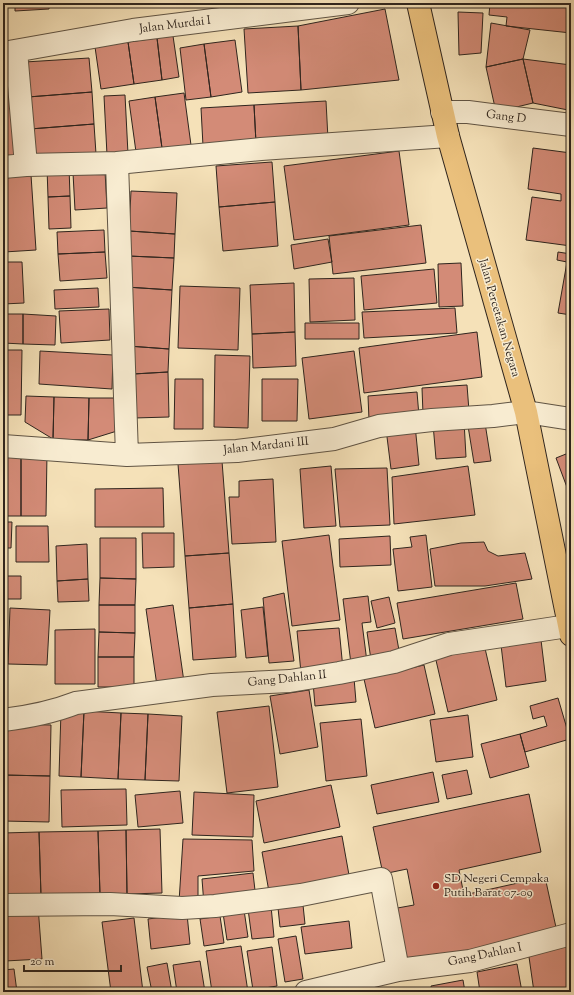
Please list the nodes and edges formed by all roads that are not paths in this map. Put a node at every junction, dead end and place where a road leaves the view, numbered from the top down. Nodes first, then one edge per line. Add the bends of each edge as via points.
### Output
1 (348, 3) edge
2 (418, 3) edge
3 (10, 52) edge
4 (442, 112) junction
5 (571, 125) edge
6 (448, 136) junction
7 (117, 163) junction
8 (26, 166) junction
9 (3, 167) edge
10 (526, 412) junction
11 (571, 419) edge
12 (3, 446) edge
13 (127, 455) junction
14 (570, 630) edge
15 (3, 720) edge
16 (3, 905) edge
17 (571, 934) edge
18 (398, 970) junction
19 (306, 992) edge

1 - 3 street, Jalan Murdai I via 133,30
2 - 4 main road, Jalan Percetakan Negara
3 - 8 street
4 - 5 street, Gang D via 468,112
4 - 6 main road, Jalan Percetakan Negara
6 - 7 street via 261,149
6 - 10 main road, Jalan Percetakan Negara
7 - 8 street
7 - 13 street
8 - 9 street
10 - 11 street, Jalan Mardani III
10 - 13 street, Jalan Mardani III via 379,426 334,439 238,451
10 - 14 main road, Jalan Percetakan Negara
12 - 13 street, Jalan Mardani III
14 - 15 street, Gang Dahlan II via 449,644 394,662 290,681 212,685 112,698 76,703 58,710
16 - 18 street via 110,904 182,908 301,895 381,879
17 - 18 street, Gang Dahlan I via 470,961
18 - 19 street, Gang Dahlan I

